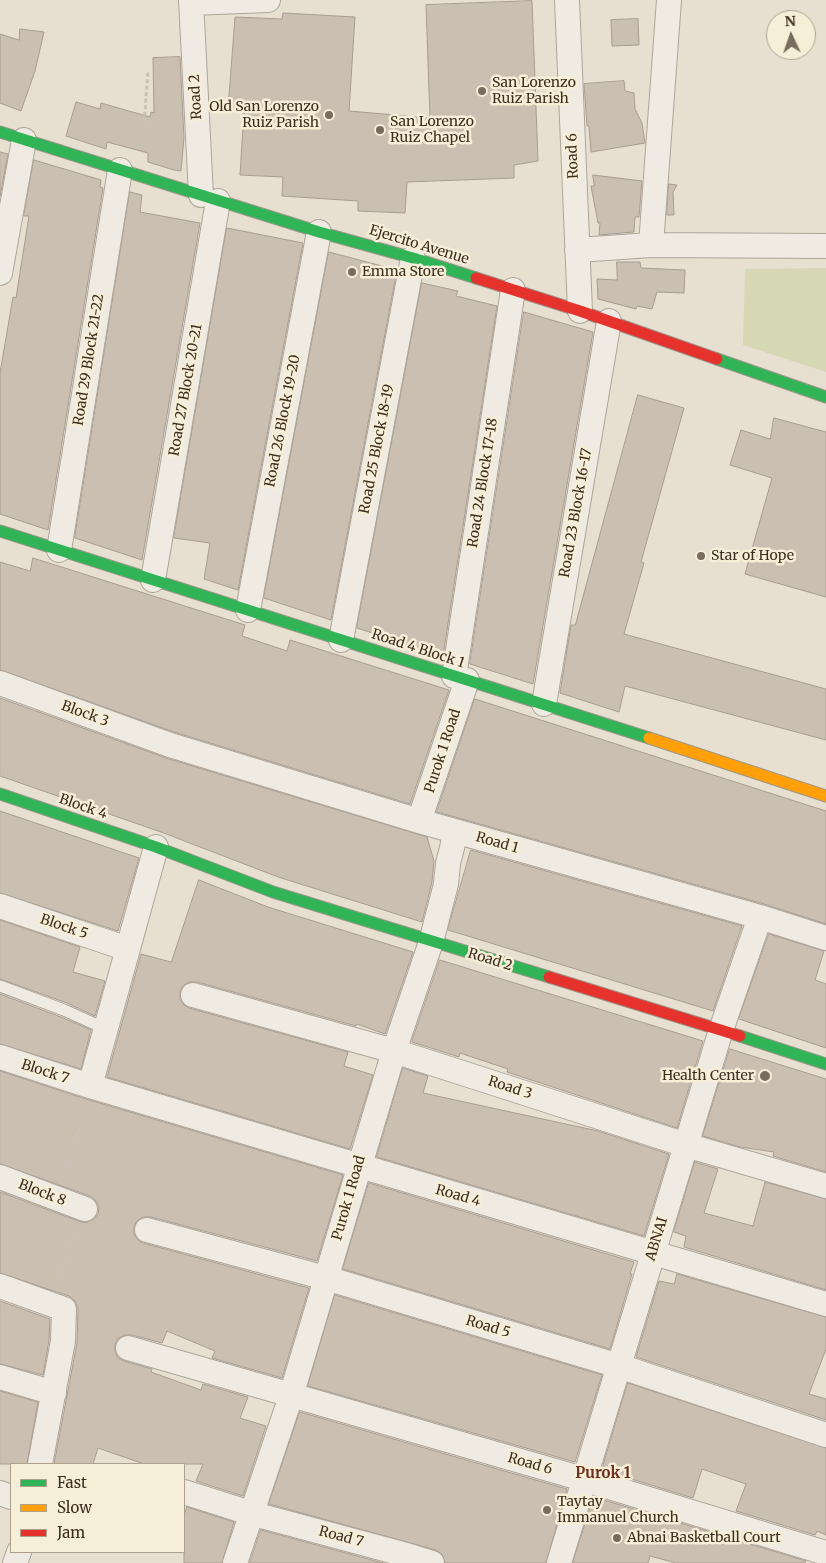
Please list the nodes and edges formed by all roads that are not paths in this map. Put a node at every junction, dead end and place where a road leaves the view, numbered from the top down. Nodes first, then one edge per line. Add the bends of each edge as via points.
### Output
1 (268, 0) edge
2 (567, 0) edge
3 (669, 0) edge
4 (191, 2) edge
5 (0, 132) edge
6 (24, 140) junction
7 (129, 173) junction
8 (209, 198) junction
9 (319, 232) junction
10 (651, 244) junction
11 (826, 246) edge
12 (577, 250) junction
13 (413, 258) junction
14 (0, 272) edge
15 (513, 290) junction
16 (580, 311) junction
17 (609, 321) junction
18 (826, 397) edge
19 (0, 531) edge
20 (59, 550) junction
21 (153, 580) junction
22 (248, 610) junction
23 (342, 640) junction
24 (460, 678) junction
25 (0, 684) edge
26 (544, 704) junction
27 (170, 745) joint
28 (0, 794) edge
29 (826, 796) edge
30 (419, 821) junction
31 (455, 831) junction
32 (156, 847) junction
33 (0, 906) edge
34 (760, 917) junction
35 (826, 938) edge
36 (431, 942) junction
37 (128, 949) junction
38 (0, 986) edge
39 (193, 995) dead end
40 (106, 1029) junction
41 (721, 1030) junction
42 (394, 1051) junction
43 (0, 1057) edge
44 (826, 1064) edge
45 (90, 1086) junction
46 (686, 1145) junction
47 (358, 1166) junction
48 (0, 1177) edge
49 (826, 1186) edge
50 (85, 1209) road end
51 (147, 1230) dead end
52 (653, 1253) junction
53 (326, 1278) junction
54 (0, 1286) edge
55 (826, 1304) edge
56 (128, 1348) dead end
57 (619, 1366) junction
58 (0, 1377) edge
59 (54, 1392) junction
60 (291, 1396) junction
61 (826, 1435) edge
62 (40, 1463) edge
63 (583, 1479) junction
64 (185, 1492) edge
65 (250, 1513) junction
66 (826, 1553) edge
67 (235, 1563) edge
68 (432, 1563) edge
69 (559, 1563) edge

1 - 4 street
2 - 12 street, Road 6
3 - 10 street
4 - 8 street, Road 2
5 - 6 street, Ejercito Avenue
6 - 7 street, Ejercito Avenue
6 - 14 street
7 - 8 street, Ejercito Avenue
7 - 20 street, Road 29 Block 21-22
8 - 9 street, Ejercito Avenue
8 - 21 street, Road 27 Block 20-21
9 - 13 street, Ejercito Avenue
9 - 22 street, Road 26 Block 19-20
10 - 11 street
10 - 12 street
12 - 16 street, Road 6
13 - 15 street, Ejercito Avenue
13 - 23 street, Road 25 Block 18-19
15 - 16 street, Ejercito Avenue
15 - 24 street, Road 24 Block 17-18
16 - 17 street, Ejercito Avenue
17 - 18 street, Ejercito Avenue
17 - 26 street, Road 23 Block 16-17
19 - 20 street, Road 4 Block 1
20 - 21 street, Road 4 Block 1
21 - 22 street, Road 4 Block 1
22 - 23 street, Road 4 Block 1
23 - 24 street, Road 4 Block 1
24 - 26 street, Road 4 Block 1
24 - 30 street, Purok 1 Road
25 - 27 street, Block 3
26 - 29 street, Road 4 Block 1
27 - 30 street, Road 1
28 - 32 street, Block 4
30 - 31 street, Road 1
31 - 34 street, Road 1
31 - 36 street, Purok 1 Road
32 - 36 street, Road 2 via 273,892
32 - 37 street
33 - 37 street, Block 5
34 - 35 street, Road 1
34 - 41 street, ABNAI
36 - 41 street, Road 2
36 - 42 street, Purok 1 Road
37 - 40 street
38 - 40 lane
39 - 42 street, Road 3
40 - 45 street
41 - 44 street, Road 2
41 - 46 street, ABNAI
42 - 46 street, Road 3
42 - 47 street, Purok 1 Road
43 - 45 street, Block 7
45 - 47 street, Road 4
46 - 49 street, Road 3
46 - 52 street, ABNAI
47 - 52 street, Road 4
47 - 53 street, Purok 1 Road
48 - 50 street, Block 8
51 - 53 street, Road 5
52 - 55 street, Road 4
52 - 57 street, ABNAI
53 - 57 street, Road 5
53 - 60 street, Purok 1 Road
54 - 59 street via 58,1307 63,1341
56 - 60 street, Road 6
57 - 61 street, Road 5
57 - 63 street, ABNAI
58 - 59 street
59 - 62 street
60 - 63 street, Road 6
60 - 65 street, Purok 1 Road
63 - 66 street, Road 6
63 - 69 street, ABNAI
64 - 65 street, Road 7
65 - 67 street, Purok 1 Road
65 - 68 street, Road 7

